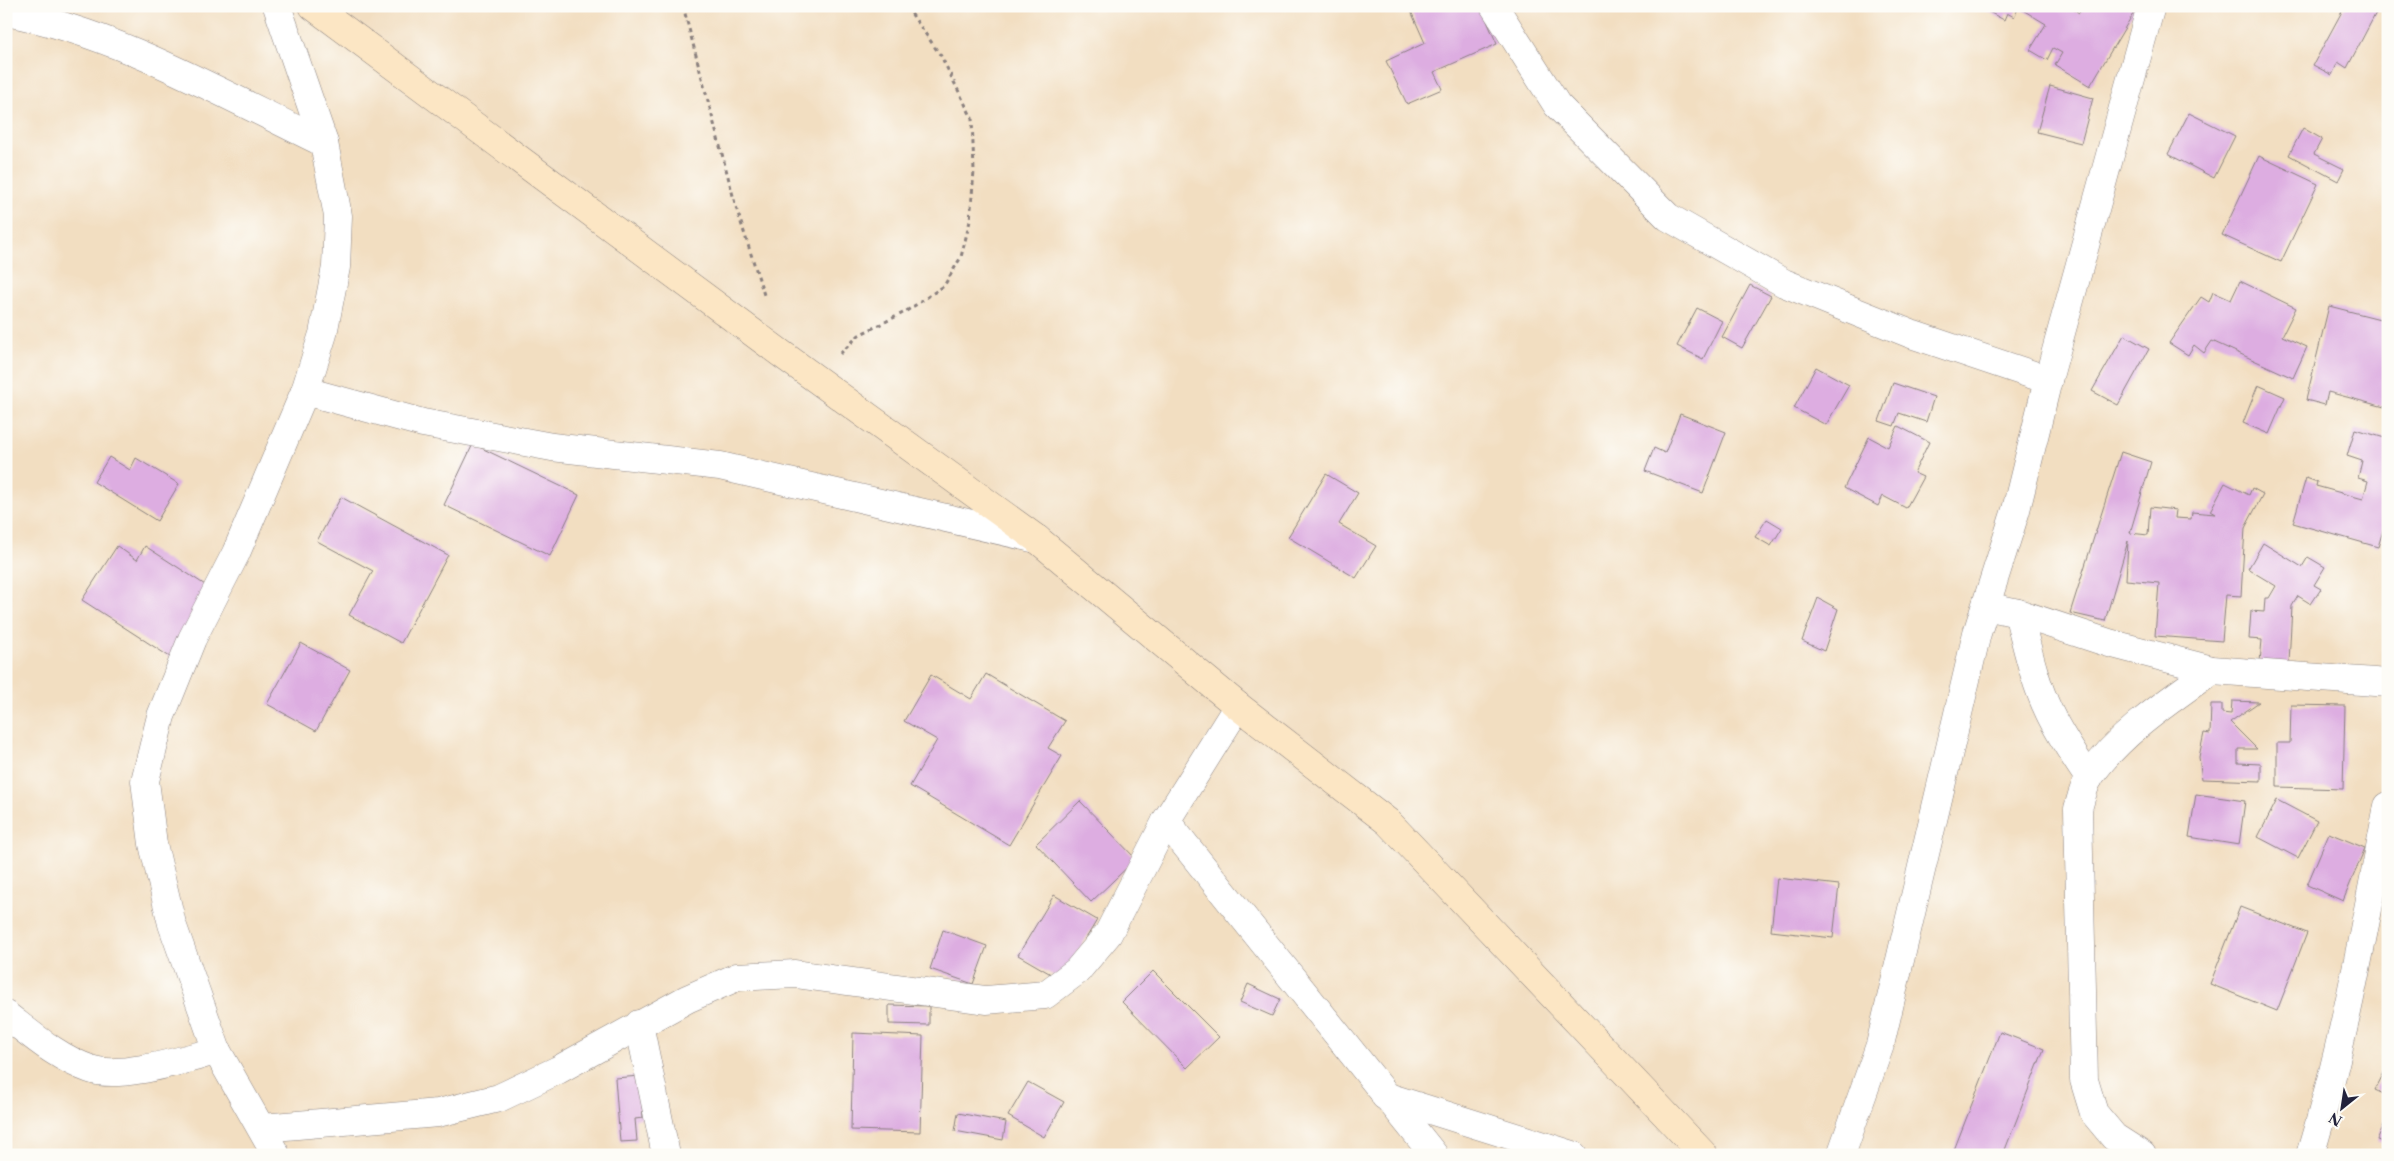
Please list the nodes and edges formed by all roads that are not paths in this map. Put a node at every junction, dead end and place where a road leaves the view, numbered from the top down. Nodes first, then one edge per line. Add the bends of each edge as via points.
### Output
1 (277, 6) edge
2 (313, 6) edge
3 (1494, 6) edge
4 (2151, 6) edge
5 (6, 12) edge
6 (324, 143) junction
7 (2048, 380) junction
8 (305, 391) junction
9 (1037, 539) junction
10 (1986, 606) junction
11 (2018, 613) junction
12 (2212, 670) junction
13 (2388, 683) edge
14 (1238, 706) junction
15 (2089, 778) junction
16 (2388, 806) edge
17 (1166, 821) junction
18 (6, 1015) edge
19 (639, 1024) junction
20 (217, 1051) junction
21 (1385, 1096) junction
22 (262, 1128) junction
23 (276, 1155) edge
24 (666, 1155) edge
25 (1434, 1155) edge
26 (1573, 1155) edge
27 (1704, 1155) edge
28 (1841, 1155) edge
29 (2142, 1155) edge
30 (2310, 1155) edge

1 - 6 street
2 - 9 street
3 - 7 street via 1557,105 1668,217 1784,283 1911,334
4 - 7 street
5 - 6 street via 93,36
6 - 8 street via 338,216 336,267 323,334
7 - 10 street via 2016,510
8 - 9 street via 423,423 552,447 720,466
8 - 20 street via 236,554 192,639 161,716 145,781 153,844 172,924
9 - 14 street
10 - 11 street
10 - 28 street via 1880,1045
11 - 12 street via 2108,643
11 - 15 street via 2048,711
12 - 13 street
12 - 15 street via 2115,745
14 - 17 street
14 - 27 street via 1388,822
15 - 29 street via 2078,809 2084,1080 2094,1113 2114,1137
16 - 30 street via 2364,940 2330,1092
17 - 19 street via 1108,934 1077,971 1046,994 986,1000 795,974 737,977
17 - 21 street
18 - 20 street via 63,1057 92,1070 133,1072
19 - 22 street via 558,1070 499,1098 438,1113
19 - 24 street
20 - 22 street
21 - 25 street
21 - 26 street
22 - 23 street

